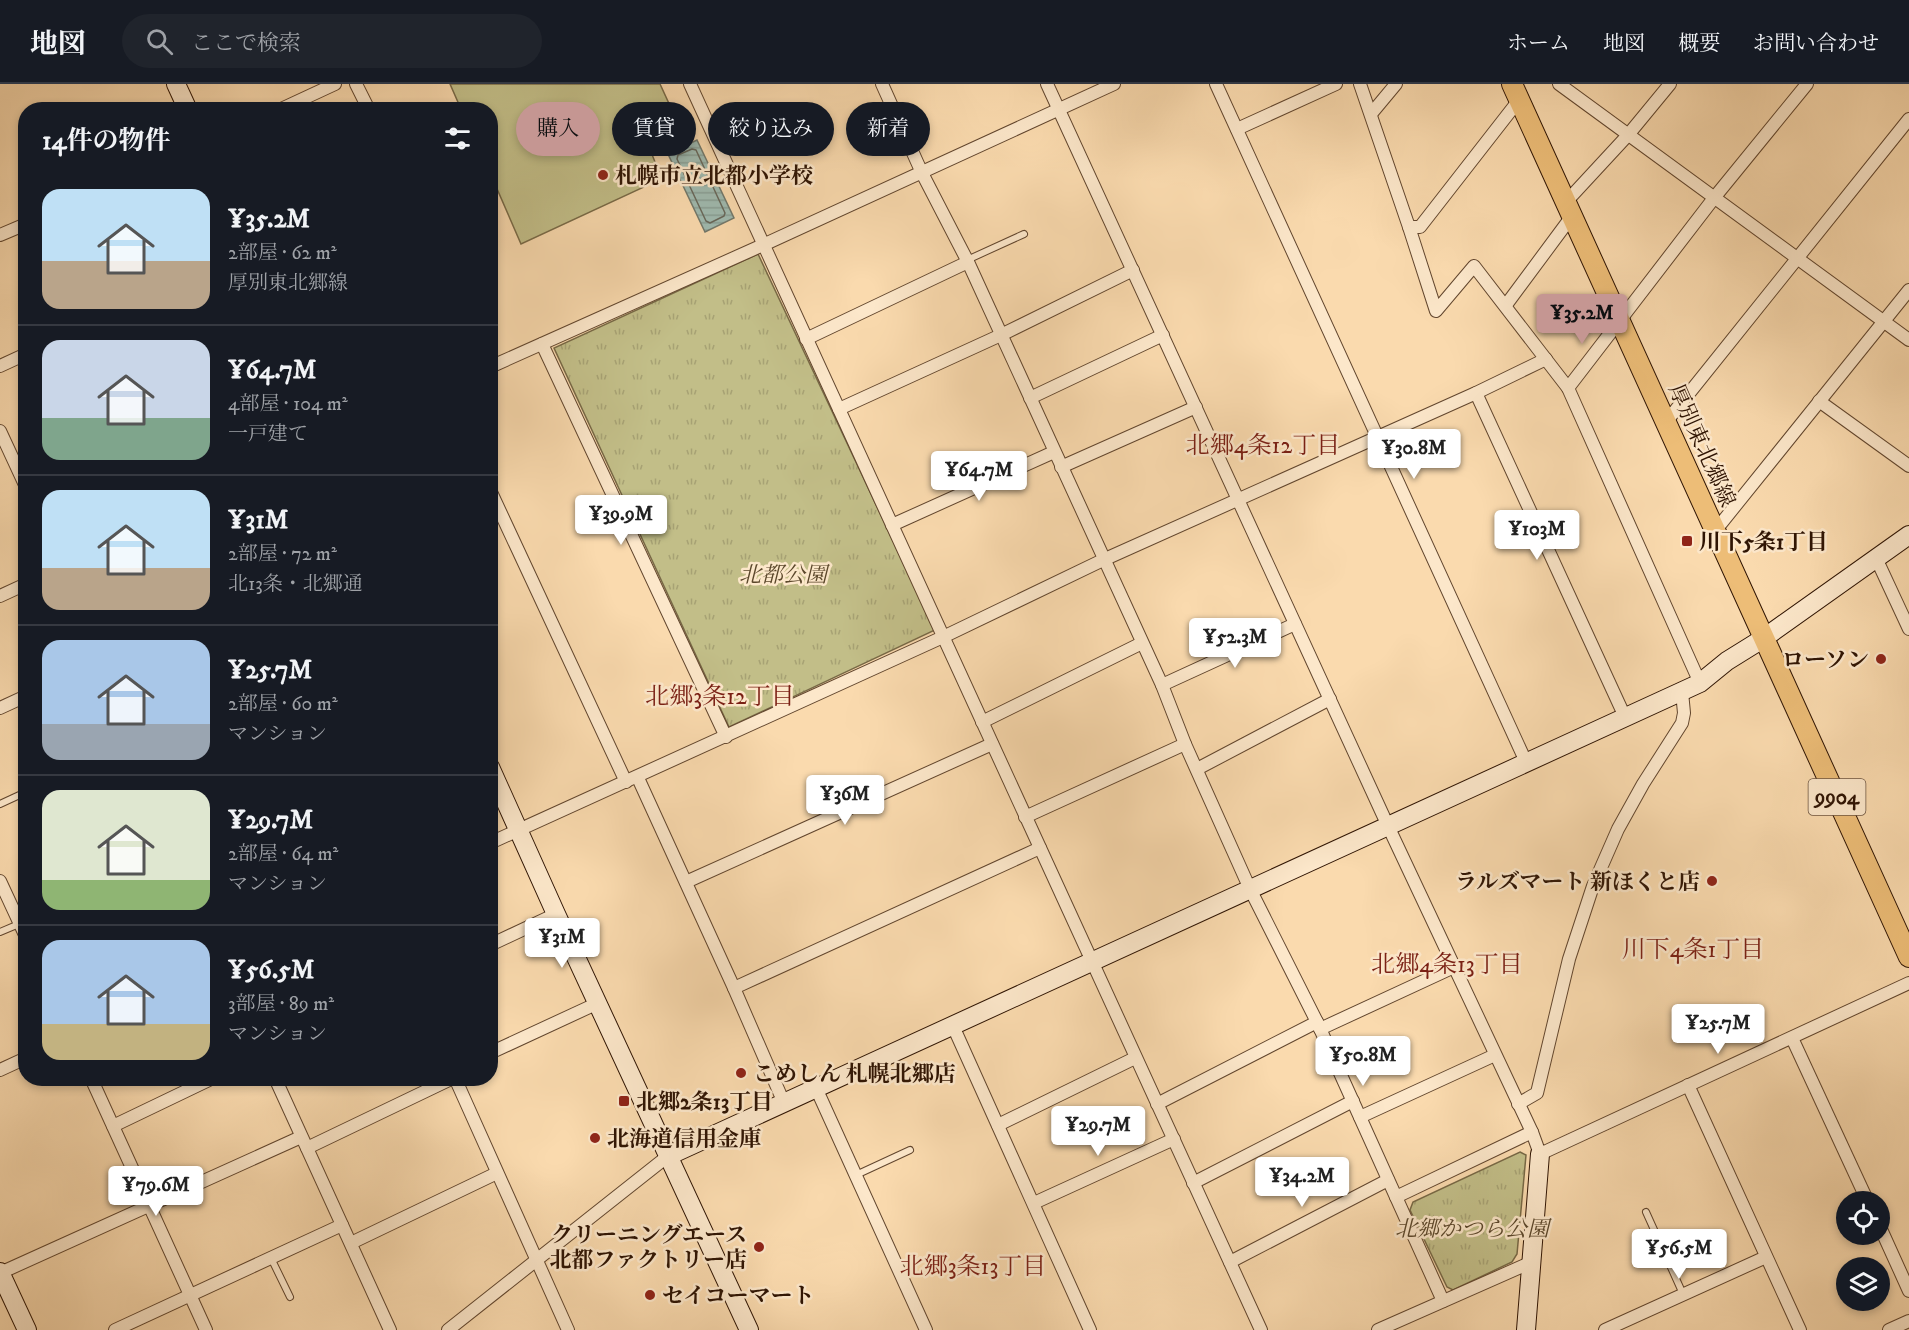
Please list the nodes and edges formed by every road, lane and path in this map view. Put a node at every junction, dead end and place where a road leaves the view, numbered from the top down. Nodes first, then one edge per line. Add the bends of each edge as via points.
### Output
1 (176, 84) edge
2 (335, 84) edge
3 (356, 84) edge
4 (690, 84) edge
5 (882, 84) edge
6 (1047, 84) edge
7 (1114, 84) edge
8 (1216, 84) edge
9 (1336, 84) edge
10 (1360, 84) edge
11 (1396, 84) edge
12 (1559, 84) edge
13 (1670, 84) edge
14 (1807, 84) edge
15 (1516, 92) edge
16 (184, 102) edge
17 (296, 102) edge
18 (365, 102) edge
19 (1059, 110) junction
20 (1371, 114) junction
21 (1909, 119) edge
22 (1237, 129) junction
23 (1628, 135) junction
24 (922, 173) junction
25 (1714, 198) junction
26 (1569, 209) junction
27 (18, 227) edge
28 (1409, 227) junction
29 (1023, 234) dead end
30 (0, 235) edge
31 (763, 245) junction
32 (1797, 258) junction
33 (967, 261) junction
34 (1133, 270) junction
35 (1909, 290) edge
36 (1506, 305) junction
37 (1620, 319) junction
38 (1883, 321) junction
39 (1001, 335) junction
40 (1163, 335) junction
41 (806, 339) junction
42 (1909, 340) edge
43 (542, 344) junction
44 (18, 358) edge
45 (1546, 359) junction
46 (498, 363) edge
47 (0, 366) edge
48 (1568, 388) junction
49 (1476, 393) junction
50 (1030, 398) junction
51 (1819, 401) junction
52 (1196, 406) junction
53 (839, 409) junction
54 (1666, 422) junction
55 (0, 431) edge
56 (1378, 437) junction
57 (1054, 452) junction
58 (1909, 466) edge
59 (1061, 467) junction
60 (18, 470) edge
61 (1238, 498) junction
62 (498, 506) edge
63 (892, 525) junction
64 (1715, 531) junction
65 (1909, 535) edge
66 (1876, 558) junction
67 (1103, 560) junction
68 (18, 588) edge
69 (0, 596) edge
70 (1295, 624) junction
71 (1909, 629) edge
72 (943, 638) junction
73 (1764, 638) junction
74 (1142, 643) junction
75 (1700, 683) junction
76 (1162, 686) junction
77 (1682, 692) junction
78 (1330, 699) junction
79 (18, 700) edge
80 (0, 708) edge
81 (1625, 717) junction
82 (982, 722) junction
83 (726, 736) junction
84 (992, 744) junction
85 (1185, 744) junction
86 (1526, 762) junction
87 (1197, 769) junction
88 (632, 780) junction
89 (498, 785) edge
90 (18, 796) edge
91 (0, 804) edge
92 (1025, 818) junction
93 (1388, 826) junction
94 (518, 830) junction
95 (498, 839) edge
96 (1040, 848) junction
97 (0, 881) edge
98 (686, 882) junction
99 (1250, 889) junction
100 (556, 914) junction
101 (18, 922) edge
102 (18, 924) edge
103 (0, 932) edge
104 (498, 941) edge
105 (1906, 944) edge
106 (1092, 962) junction
107 (1454, 968) junction
108 (1909, 983) edge
109 (734, 988) junction
110 (598, 1004) junction
111 (1318, 1025) junction
112 (953, 1026) junction
113 (1792, 1038) junction
114 (498, 1049) edge
115 (1495, 1055) junction
116 (1136, 1058) junction
117 (18, 1062) edge
118 (0, 1070) edge
119 (1688, 1085) junction
120 (95, 1086) edge
121 (196, 1086) edge
122 (279, 1086) edge
123 (436, 1086) edge
124 (458, 1086) edge
125 (816, 1088) junction
126 (1353, 1101) junction
127 (784, 1103) junction
128 (1157, 1104) junction
129 (1518, 1104) junction
130 (1360, 1117) junction
131 (998, 1125) junction
132 (113, 1126) junction
133 (1532, 1132) junction
134 (1174, 1139) junction
135 (304, 1143) junction
136 (910, 1150) dead end
137 (1540, 1154) junction
138 (668, 1156) junction
139 (497, 1173) junction
140 (856, 1174) junction
141 (1388, 1180) junction
142 (1193, 1183) junction
143 (1863, 1191) edge
144 (1396, 1197) junction
145 (1034, 1203) junction
146 (148, 1205) junction
147 (1646, 1212) dead end
148 (342, 1225) junction
149 (351, 1243) junction
150 (1888, 1245) edge
151 (271, 1257) junction
152 (1766, 1257) junction
153 (537, 1260) junction
154 (1230, 1262) junction
155 (1532, 1262) junction
156 (0, 1273) edge
157 (1909, 1291) edge
158 (1683, 1294) junction
159 (190, 1295) junction
160 (290, 1297) dead end
161 (1443, 1301) junction
162 (1909, 1321) edge
163 (1394, 1326) edge
164 (27, 1330) edge
165 (115, 1330) edge
166 (206, 1330) edge
167 (390, 1330) edge
168 (448, 1330) edge
169 (568, 1330) edge
170 (749, 1330) edge
171 (926, 1330) edge
172 (1090, 1330) edge
173 (1261, 1330) edge
174 (1378, 1330) edge
175 (1526, 1330) edge
176 (1605, 1330) edge
177 (1800, 1330) edge
178 (1889, 1330) edge

1 - 16 street
2 - 17 street
3 - 18 street
4 - 31 street
5 - 24 street
6 - 19 street
7 - 19 street
8 - 22 street
9 - 22 street
10 - 20 street
11 - 20 street
12 - 23 street
13 - 23 street
14 - 25 street
15 - 26 main road, 厚別東北郷線 / 9904
15 - 28 street via 1420,227
19 - 24 street
19 - 34 street
20 - 28 street
21 - 32 street
22 - 56 street
23 - 25 street
23 - 26 street
24 - 31 street
24 - 33 street
25 - 32 street
25 - 37 street
26 - 36 street
26 - 37 main road, 厚別東北郷線 / 9904
27 - 30 street
28 - 36 street via 1436,311 1474,266
29 - 33 lane
31 - 41 street
31 - 43 street
32 - 38 street
32 - 54 street
33 - 39 street
33 - 41 street
34 - 39 street
34 - 40 street
35 - 38 street
36 - 45 street
37 - 48 street
37 - 54 main road, 厚別東北郷線 / 9904
38 - 42 street
38 - 51 street
39 - 50 street
39 - 53 street
40 - 50 street
40 - 52 street
41 - 53 street
43 - 46 street
43 - 83 street
44 - 47 street
45 - 48 street
45 - 49 street
48 - 75 street
49 - 56 street
49 - 81 street
50 - 57 street
51 - 58 street
51 - 64 street
52 - 59 street
52 - 61 street
53 - 63 street
54 - 64 main road, 厚別東北郷線 / 9904
55 - 60 street
56 - 61 street
56 - 86 street
57 - 59 street
57 - 63 street
59 - 67 street
61 - 67 street
61 - 70 street
62 - 88 street
63 - 72 street
64 - 73 main road, 厚別東北郷線 / 9904
65 - 66 street
66 - 71 street
66 - 73 street
67 - 72 street
67 - 74 street
68 - 69 street
70 - 76 street
70 - 78 street
72 - 82 street
72 - 83 street
73 - 75 street
73 - 105 main road, 厚別東北郷線 / 9904
74 - 76 street
74 - 82 street
75 - 77 street
76 - 85 street
77 - 81 street
77 - 129 street via 1682,723 1618,829 1593,886 1569,959 1537,1093
78 - 87 street
78 - 93 street
79 - 80 street
81 - 86 street
82 - 84 street
83 - 88 street
84 - 92 street
84 - 98 street
85 - 87 street
85 - 92 street
86 - 93 street
87 - 99 street
88 - 94 street
88 - 98 street
89 - 94 street
90 - 91 lane
92 - 96 street
93 - 99 street
93 - 107 street
94 - 95 street
94 - 100 street
96 - 106 street
96 - 109 street
97 - 101 street
98 - 109 street
99 - 106 street
99 - 111 street
100 - 104 street
100 - 110 street
102 - 103 lane
106 - 112 street
106 - 116 street
107 - 111 street
107 - 115 street
108 - 113 street
109 - 127 street
110 - 114 street
110 - 138 street
111 - 126 street
111 - 128 street
112 - 125 street
112 - 131 street
113 - 119 street
113 - 143 street
115 - 129 street
115 - 130 street
116 - 128 street
116 - 131 street
117 - 118 street
119 - 137 street
119 - 152 street
120 - 132 street
121 - 132 street
122 - 135 street
123 - 135 street
124 - 139 street
125 - 127 street
125 - 140 street
126 - 130 street
126 - 142 street
127 - 138 street
128 - 134 street
129 - 133 street
130 - 141 street
131 - 145 street
132 - 146 street
133 - 137 street
133 - 144 street
134 - 142 street
134 - 145 street
135 - 146 street
135 - 148 street
136 - 140 lane
137 - 155 street
138 - 153 street
138 - 170 street
139 - 149 street
139 - 153 street
140 - 171 street
141 - 144 street
141 - 154 street
142 - 154 street
144 - 161 street
145 - 172 street
146 - 156 street
146 - 159 street
147 - 158 lane
148 - 149 street
148 - 151 street
149 - 167 street
150 - 157 street
151 - 159 street
151 - 160 lane
152 - 158 street
152 - 177 street
153 - 168 street
153 - 169 street
154 - 173 street
155 - 161 street
155 - 175 street
156 - 164 street
158 - 176 street
159 - 165 street
159 - 166 street
161 - 163 street
162 - 178 street
163 - 174 street

